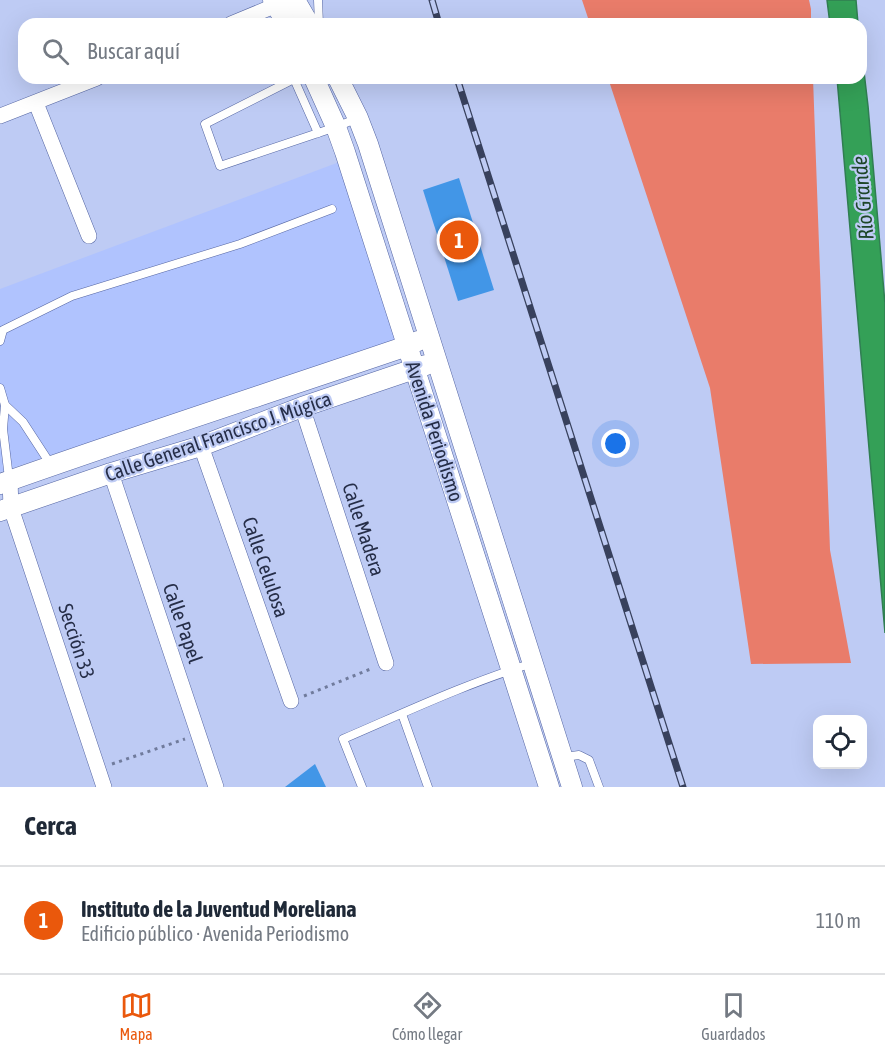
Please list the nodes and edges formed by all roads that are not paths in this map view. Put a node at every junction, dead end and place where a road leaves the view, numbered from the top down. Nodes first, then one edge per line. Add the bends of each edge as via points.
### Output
1 (318, 0) edge
2 (284, 1) edge
3 (245, 18) edge
4 (285, 18) edge
5 (302, 18) edge
6 (319, 18) edge
7 (82, 84) edge
8 (288, 84) edge
9 (304, 84) edge
10 (341, 84) edge
11 (36, 103) junction
12 (0, 116) edge
13 (358, 118) junction
14 (327, 130) junction
15 (332, 209) dead end
16 (89, 236) dead end
17 (428, 335) junction
18 (0, 341) edge
19 (407, 346) junction
20 (437, 362) junction
21 (415, 369) junction
22 (0, 388) edge
23 (4, 405) junction
24 (302, 407) junction
25 (201, 446) junction
26 (51, 465) junction
27 (111, 473) junction
28 (5, 482) edge
29 (5, 509) edge
30 (386, 663) road end
31 (532, 663) junction
32 (512, 669) junction
33 (291, 701) road end
34 (402, 714) junction
35 (562, 758) junction
36 (543, 766) junction
37 (104, 787) edge
38 (216, 787) edge
39 (362, 787) edge
40 (428, 787) edge
41 (549, 787) edge
42 (572, 787) edge
43 (599, 787) edge

1 - 6 lane
2 - 3 street
2 - 4 street
2 - 5 street
7 - 11 street
8 - 14 lane via 205,124 220,166
9 - 14 street, Avenida Periodismo
10 - 13 street, Avenida Periodismo
11 - 12 street
11 - 16 street
13 - 14 lane
13 - 17 street, Avenida Periodismo
14 - 19 street, Avenida Periodismo
15 - 18 lane via 240,244 72,296 3,330
17 - 19 street, Calle General Francisco J. Múgica
17 - 20 street, Avenida Periodismo
19 - 21 street, Avenida Periodismo
19 - 26 street, Calle General Francisco J. Múgica
20 - 21 street, Calle General Francisco J. Múgica
20 - 31 street, Avenida Periodismo
21 - 24 street, Calle General Francisco J. Múgica
21 - 32 street, Avenida Periodismo
22 - 23 lane
23 - 26 lane via 22,422
23 - 28 lane
24 - 25 street, Calle General Francisco J. Múgica
24 - 30 street, Calle Madera
25 - 27 street, Calle General Francisco J. Múgica
25 - 33 street, Calle Celulosa
26 - 28 street, Calle General Francisco J. Múgica
27 - 29 street, Calle General Francisco J. Múgica
27 - 38 street, Calle Papel
28 - 29 street, Sección 33
29 - 37 street, Sección 33
31 - 32 lane
31 - 35 street, Avenida Periodismo
32 - 34 lane
32 - 36 street, Avenida Periodismo
34 - 39 lane via 344,739
34 - 40 lane
35 - 36 lane
35 - 42 street, Avenida Periodismo
35 - 43 lane via 579,755 589,760
36 - 41 street, Avenida Periodismo

